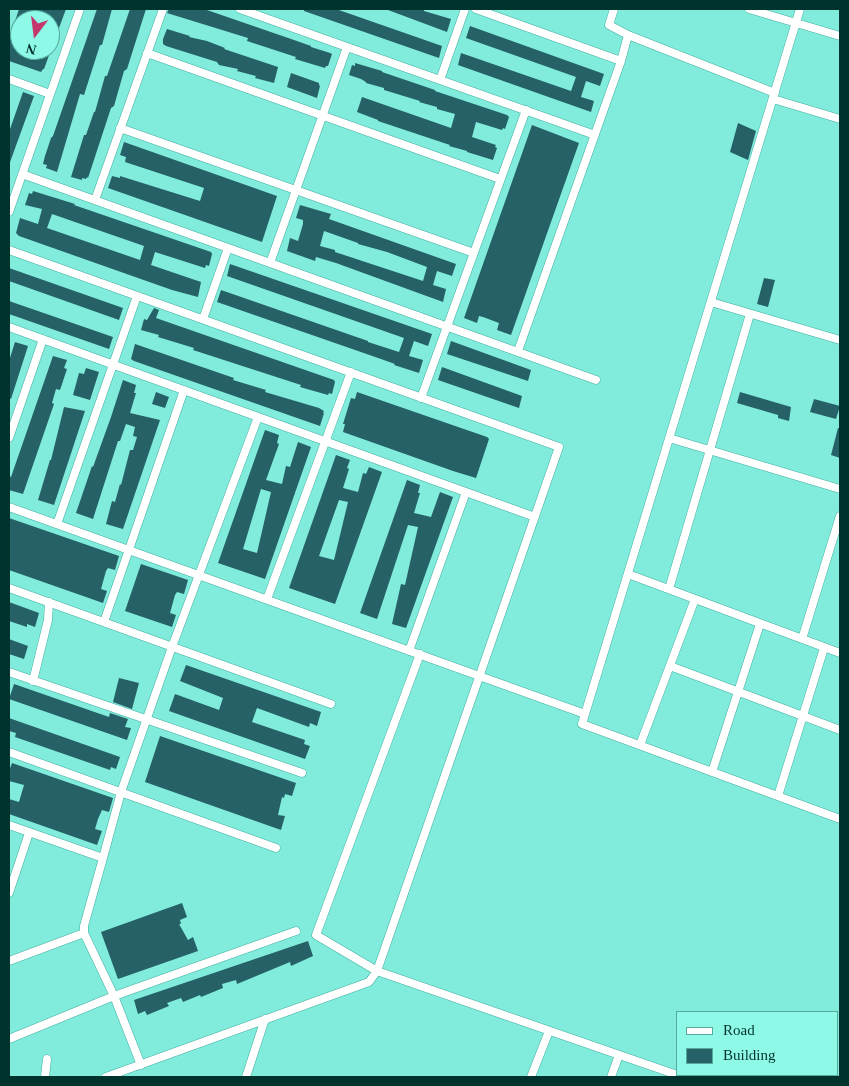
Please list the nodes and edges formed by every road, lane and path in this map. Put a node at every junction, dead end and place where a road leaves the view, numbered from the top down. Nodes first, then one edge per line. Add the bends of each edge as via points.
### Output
1 (80, 9) edge
2 (163, 9) edge
3 (240, 9) edge
4 (465, 9) edge
5 (476, 9) edge
6 (614, 9) edge
7 (749, 9) edge
8 (800, 9) edge
9 (249, 10) edge
10 (796, 22) junction
11 (628, 35) junction
12 (840, 36) edge
13 (347, 47) junction
14 (147, 53) junction
15 (621, 60) junction
16 (9, 79) edge
17 (440, 80) junction
18 (50, 94) junction
19 (774, 96) junction
20 (526, 110) junction
21 (324, 116) junction
22 (840, 119) edge
23 (120, 128) junction
24 (595, 135) junction
25 (22, 174) junction
26 (500, 179) junction
27 (296, 190) junction
28 (95, 200) junction
29 (9, 212) edge
30 (228, 248) junction
31 (9, 250) edge
32 (474, 253) junction
33 (270, 263) junction
34 (137, 296) junction
35 (711, 302) junction
36 (750, 314) junction
37 (203, 320) junction
38 (9, 327) edge
39 (447, 327) junction
40 (43, 339) junction
41 (840, 340) edge
42 (518, 351) junction
43 (113, 364) junction
44 (351, 372) junction
45 (596, 380) dead end
46 (184, 390) junction
47 (421, 398) junction
48 (258, 417) junction
49 (9, 438) edge
50 (669, 438) junction
51 (325, 442) junction
52 (710, 450) junction
53 (840, 489) edge
54 (466, 492) junction
55 (9, 507) edge
56 (840, 516) edge
57 (535, 517) junction
58 (58, 524) junction
59 (129, 550) junction
60 (628, 574) junction
61 (199, 576) junction
62 (9, 588) edge
63 (669, 589) junction
64 (695, 599) junction
65 (267, 600) junction
66 (48, 602) junction
67 (104, 622) junction
68 (760, 624) junction
69 (802, 640) junction
70 (172, 647) junction
71 (824, 648) junction
72 (409, 650) junction
73 (840, 653) edge
74 (420, 654) junction
75 (670, 666) junction
76 (9, 672) edge
77 (480, 676) junction
78 (33, 681) junction
79 (738, 692) junction
80 (330, 704) dead end
81 (585, 714) junction
82 (803, 716) junction
83 (146, 720) junction
84 (840, 730) edge
85 (640, 745) junction
86 (9, 752) edge
87 (712, 772) junction
88 (302, 773) dead end
89 (121, 792) junction
90 (778, 796) junction
91 (840, 819) edge
92 (9, 826) edge
93 (30, 832) junction
94 (276, 848) dead end
95 (103, 858) junction
96 (9, 893) edge
97 (296, 931) dead end
98 (84, 933) junction
99 (9, 961) edge
100 (377, 971) junction
101 (114, 996) junction
102 (265, 1019) junction
103 (549, 1031) junction
104 (9, 1038) edge
105 (619, 1055) junction
106 (47, 1058) dead end
107 (141, 1065) junction
108 (676, 1075) edge
109 (246, 1076) edge
110 (45, 1077) edge
111 (106, 1077) edge
112 (256, 1077) edge
113 (532, 1077) edge
114 (611, 1077) edge

1 - 18 street
2 - 14 street
3 - 9 street
4 - 17 street
5 - 15 street
6 - 11 street via 609,25
7 - 10 street
8 - 10 street
9 - 13 street
10 - 12 street
10 - 19 street
11 - 15 street
11 - 19 street
13 - 17 street
13 - 21 street
14 - 21 street
14 - 23 street
15 - 24 street
16 - 18 street
17 - 20 street
18 - 25 street
19 - 22 street
19 - 35 street
20 - 24 street
20 - 26 street
21 - 26 street
21 - 27 street
23 - 27 street
23 - 28 street
24 - 42 street
25 - 28 street
25 - 29 street
26 - 32 street
27 - 32 street
27 - 33 street
28 - 30 street
30 - 33 street
30 - 37 street
31 - 34 street
32 - 39 street
33 - 39 street
34 - 37 street
34 - 43 street
35 - 36 street
35 - 50 street
36 - 41 street
36 - 52 street
37 - 44 street
38 - 40 street
39 - 42 street
39 - 47 street
40 - 43 street
40 - 49 street
42 - 45 street
43 - 46 street
43 - 58 street
44 - 47 street
44 - 51 street
46 - 48 street
46 - 59 street
47 - 57 street via 559,447
48 - 51 street
48 - 61 street
50 - 52 street
50 - 60 street
51 - 54 street
51 - 65 street
52 - 53 street
52 - 63 street
54 - 57 street
54 - 72 street
55 - 58 street
56 - 69 street
57 - 77 street
58 - 59 street
59 - 61 street
59 - 67 street
60 - 63 street
60 - 81 street
61 - 65 street
61 - 70 street
62 - 66 street
63 - 64 street
64 - 68 street
64 - 75 street
65 - 72 street
66 - 67 street
66 - 78 street via 48,620
67 - 70 street
68 - 69 street
68 - 79 street
69 - 71 street
70 - 80 street
70 - 83 street
71 - 73 street
71 - 82 street
72 - 74 street
74 - 77 street
74 - 100 street via 316,935
75 - 79 street
75 - 85 street
76 - 78 street
77 - 81 street
77 - 100 street
78 - 83 street
79 - 82 street
79 - 87 street
81 - 85 street via 582,724
82 - 84 street
82 - 90 street
83 - 88 street
83 - 89 street
85 - 87 street
86 - 89 street
87 - 90 street
89 - 94 street
89 - 95 street
90 - 91 street
92 - 93 street
93 - 95 street
93 - 96 street
95 - 98 street
97 - 101 street
98 - 99 street
98 - 101 street
100 - 102 street via 369,982
100 - 103 street
101 - 104 street
101 - 107 street
102 - 107 street
102 - 109 street
103 - 105 street
103 - 113 street
105 - 108 street
105 - 114 street
106 - 110 street
107 - 111 street
109 - 112 street

